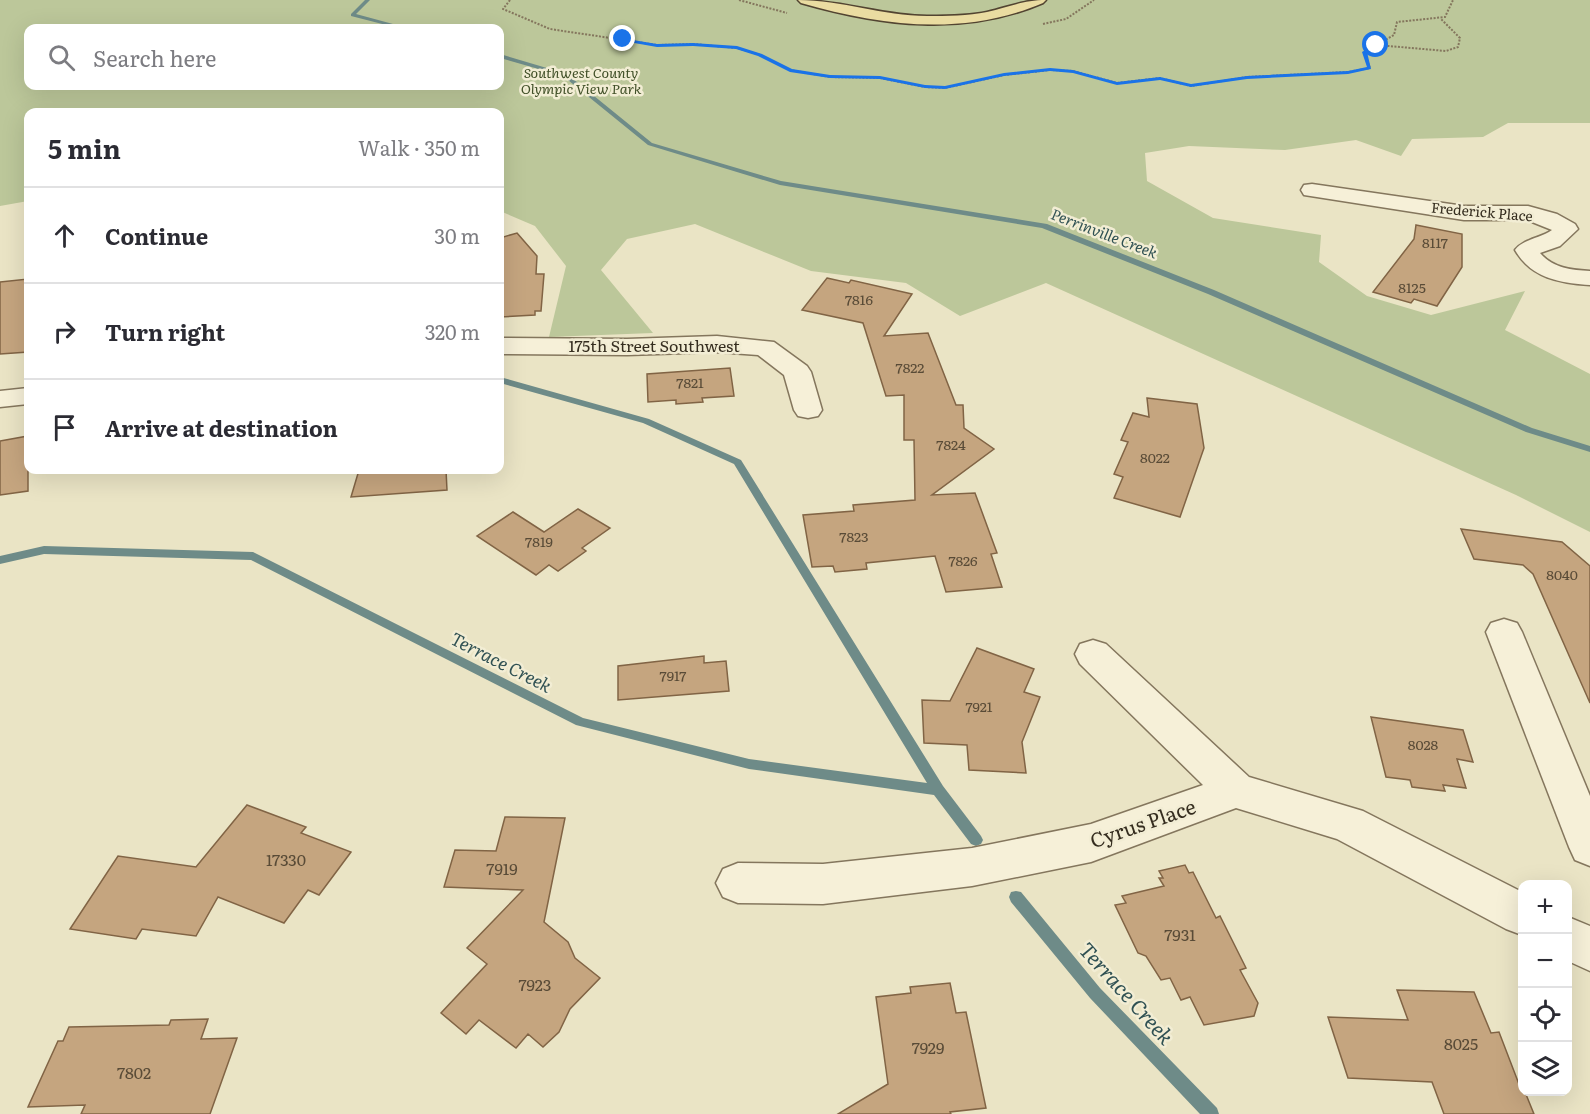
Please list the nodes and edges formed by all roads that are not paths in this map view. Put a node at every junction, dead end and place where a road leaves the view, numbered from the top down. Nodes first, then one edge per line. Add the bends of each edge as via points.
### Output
1 (806, 0) edge
2 (1038, 0) edge
3 (1312, 190) dead end
4 (1590, 278) edge
5 (504, 346) edge
6 (24, 396) edge
7 (0, 399) edge
8 (808, 410) dead end
9 (1504, 633) dead end
10 (1093, 654) dead end
11 (1236, 791) junction
12 (1590, 847) edge
13 (738, 883) dead end
14 (1518, 912) edge
15 (1572, 940) edge
16 (1590, 949) edge

1 - 2 main road via 868,14 944,20 994,15
3 - 4 street, Frederick Place via 1464,213 1528,213 1549,219 1567,229 1552,241 1527,250 1531,262 1548,272
5 - 8 street, 175th Street Southwest via 717,344 765,348 797,372
6 - 7 street
9 - 12 street
10 - 11 street
11 - 13 street, Cyrus Place via 1091,843 972,867 823,884
11 - 14 street via 1348,824
15 - 16 street

